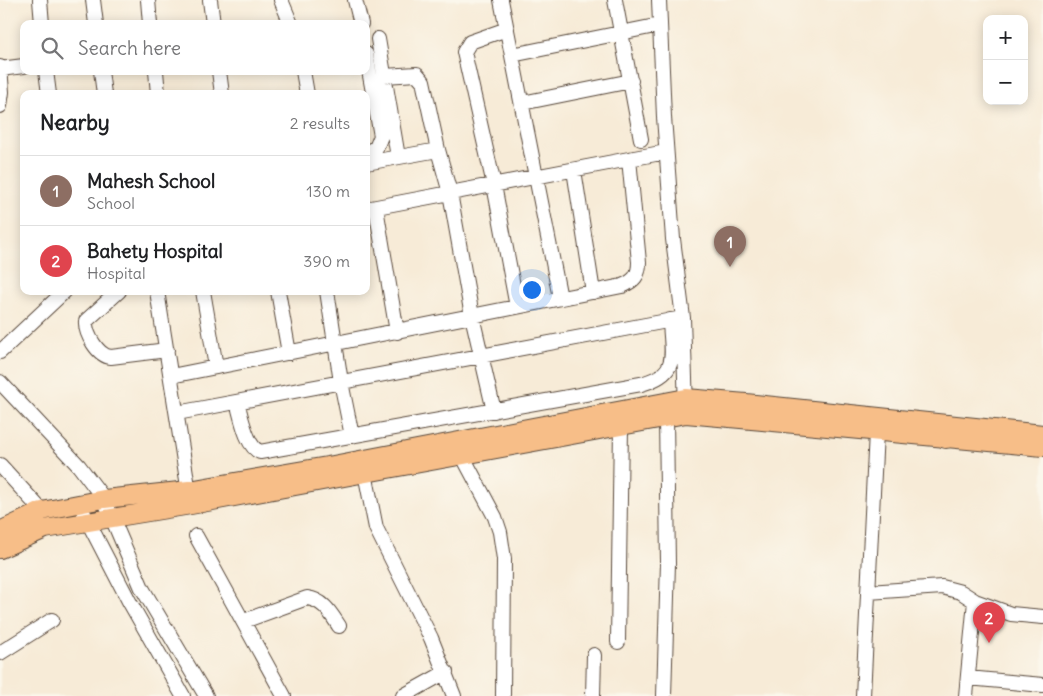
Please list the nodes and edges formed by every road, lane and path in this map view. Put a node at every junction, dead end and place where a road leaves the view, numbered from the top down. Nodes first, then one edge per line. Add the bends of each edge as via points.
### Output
1 (40, 0) edge
2 (93, 0) edge
3 (148, 0) edge
4 (210, 0) edge
5 (281, 0) edge
6 (355, 0) edge
7 (501, 0) edge
8 (615, 0) edge
9 (659, 0) edge
10 (42, 20) edge
11 (96, 20) edge
12 (150, 20) edge
13 (212, 20) edge
14 (289, 20) edge
15 (360, 20) edge
16 (660, 25) junction
17 (507, 29) junction
18 (621, 32) junction
19 (378, 38) dead end
20 (512, 55) junction
21 (20, 66) edge
22 (0, 68) edge
23 (46, 75) edge
24 (102, 75) edge
25 (156, 75) edge
26 (220, 75) edge
27 (304, 75) edge
28 (370, 75) edge
29 (384, 76) junction
30 (630, 81) junction
31 (48, 90) edge
32 (103, 90) edge
33 (158, 90) edge
34 (221, 90) edge
35 (306, 90) edge
36 (1, 103) edge
37 (522, 103) junction
38 (641, 139) dead end
39 (370, 150) edge
40 (438, 150) junction
41 (666, 152) junction
42 (398, 158) junction
43 (629, 159) junction
44 (370, 162) edge
45 (574, 170) junction
46 (537, 177) junction
47 (494, 185) junction
48 (450, 193) junction
49 (371, 208) edge
50 (593, 292) junction
51 (61, 295) edge
52 (115, 295) edge
53 (158, 295) edge
54 (204, 295) edge
55 (279, 295) edge
56 (328, 295) edge
57 (560, 298) junction
58 (517, 307) junction
59 (472, 316) junction
60 (676, 319) junction
61 (396, 332) junction
62 (336, 344) junction
63 (166, 350) junction
64 (0, 352) edge
65 (289, 353) junction
66 (482, 357) junction
67 (216, 367) junction
68 (171, 376) junction
69 (0, 382) edge
70 (341, 382) junction
71 (237, 402) junction
72 (686, 406) junction
73 (494, 411) junction
74 (177, 414) junction
75 (666, 418) junction
76 (621, 426) junction
77 (876, 432) junction
78 (947, 432) junction
79 (1043, 434) edge
80 (352, 436) junction
81 (1043, 447) edge
82 (462, 455) junction
83 (0, 465) edge
84 (365, 473) junction
85 (190, 498) junction
86 (104, 499) junction
87 (80, 504) junction
88 (42, 511) junction
89 (113, 518) junction
90 (87, 522) junction
91 (0, 531) edge
92 (196, 536) dead end
93 (0, 548) edge
94 (868, 592) junction
95 (975, 602) junction
96 (1043, 617) edge
97 (52, 620) dead end
98 (244, 621) junction
99 (340, 626) dead end
100 (618, 642) dead end
101 (0, 653) edge
102 (594, 655) dead end
103 (446, 672) junction
104 (968, 678) junction
105 (1043, 685) edge
106 (183, 696) edge
107 (206, 696) edge
108 (284, 696) edge
109 (403, 696) edge
110 (454, 696) edge
111 (504, 696) edge
112 (593, 696) edge
113 (664, 696) edge
114 (863, 696) edge
115 (966, 696) edge

1 - 10 street
2 - 11 street
3 - 12 street
4 - 13 street
5 - 14 street
6 - 15 street
7 - 17 street
8 - 18 street
9 - 16 street
16 - 18 street
16 - 41 street
17 - 20 street
17 - 47 street via 470,42 464,52
18 - 20 street
18 - 30 street
19 - 29 street
20 - 37 street
21 - 22 street
22 - 36 street
23 - 31 street
24 - 32 street
25 - 33 street
26 - 34 street
27 - 35 street
28 - 39 street via 381,136 376,148
29 - 40 street via 414,73 421,76
29 - 42 street
30 - 37 street
30 - 38 street
37 - 46 street
40 - 42 street
40 - 48 street
41 - 43 street
41 - 60 street
42 - 44 street
43 - 45 street
43 - 50 street via 639,271 631,282
45 - 46 street
45 - 50 street
46 - 47 street
46 - 57 street
47 - 48 street
47 - 58 street
48 - 49 street
48 - 59 street
49 - 61 street
50 - 57 street
51 - 64 street
52 - 63 street via 86,321 87,331 98,350 106,357
53 - 63 street
54 - 67 street
55 - 65 street
56 - 62 street
57 - 58 street
58 - 59 street
59 - 61 street
59 - 66 street
60 - 66 street
60 - 72 street
60 - 73 street via 670,367 664,375 654,380
61 - 62 street
62 - 65 street
62 - 70 street
63 - 68 street
65 - 67 street
66 - 70 street
66 - 73 street
67 - 68 street
68 - 74 street
69 - 86 street via 79,466
70 - 71 street
70 - 80 street
71 - 74 street
71 - 80 street via 248,440 260,452
72 - 75 main road
72 - 77 main road
72 - 78 main road via 755,404
72 - 85 main road via 361,460
73 - 80 street
74 - 85 street
75 - 76 main road
75 - 113 street via 668,563
76 - 82 main road
76 - 100 street
77 - 78 main road
77 - 94 street
78 - 79 main road
78 - 81 main road
82 - 84 main road
82 - 111 street via 495,517 502,543
83 - 88 street
84 - 85 main road
84 - 103 street via 376,528
85 - 86 main road
85 - 89 main road
86 - 87 main road
86 - 89 street
87 - 88 main road
87 - 90 street
88 - 91 main road
89 - 90 main road
89 - 107 street via 142,588
90 - 93 main road via 45,529
90 - 106 street
92 - 98 street
94 - 95 street via 942,587 961,592
94 - 114 street
95 - 96 street via 1011,614
95 - 104 street
97 - 101 street
98 - 99 street via 307,598 325,605
98 - 108 street
102 - 112 street
103 - 109 street
103 - 110 street
104 - 105 street
104 - 115 street

